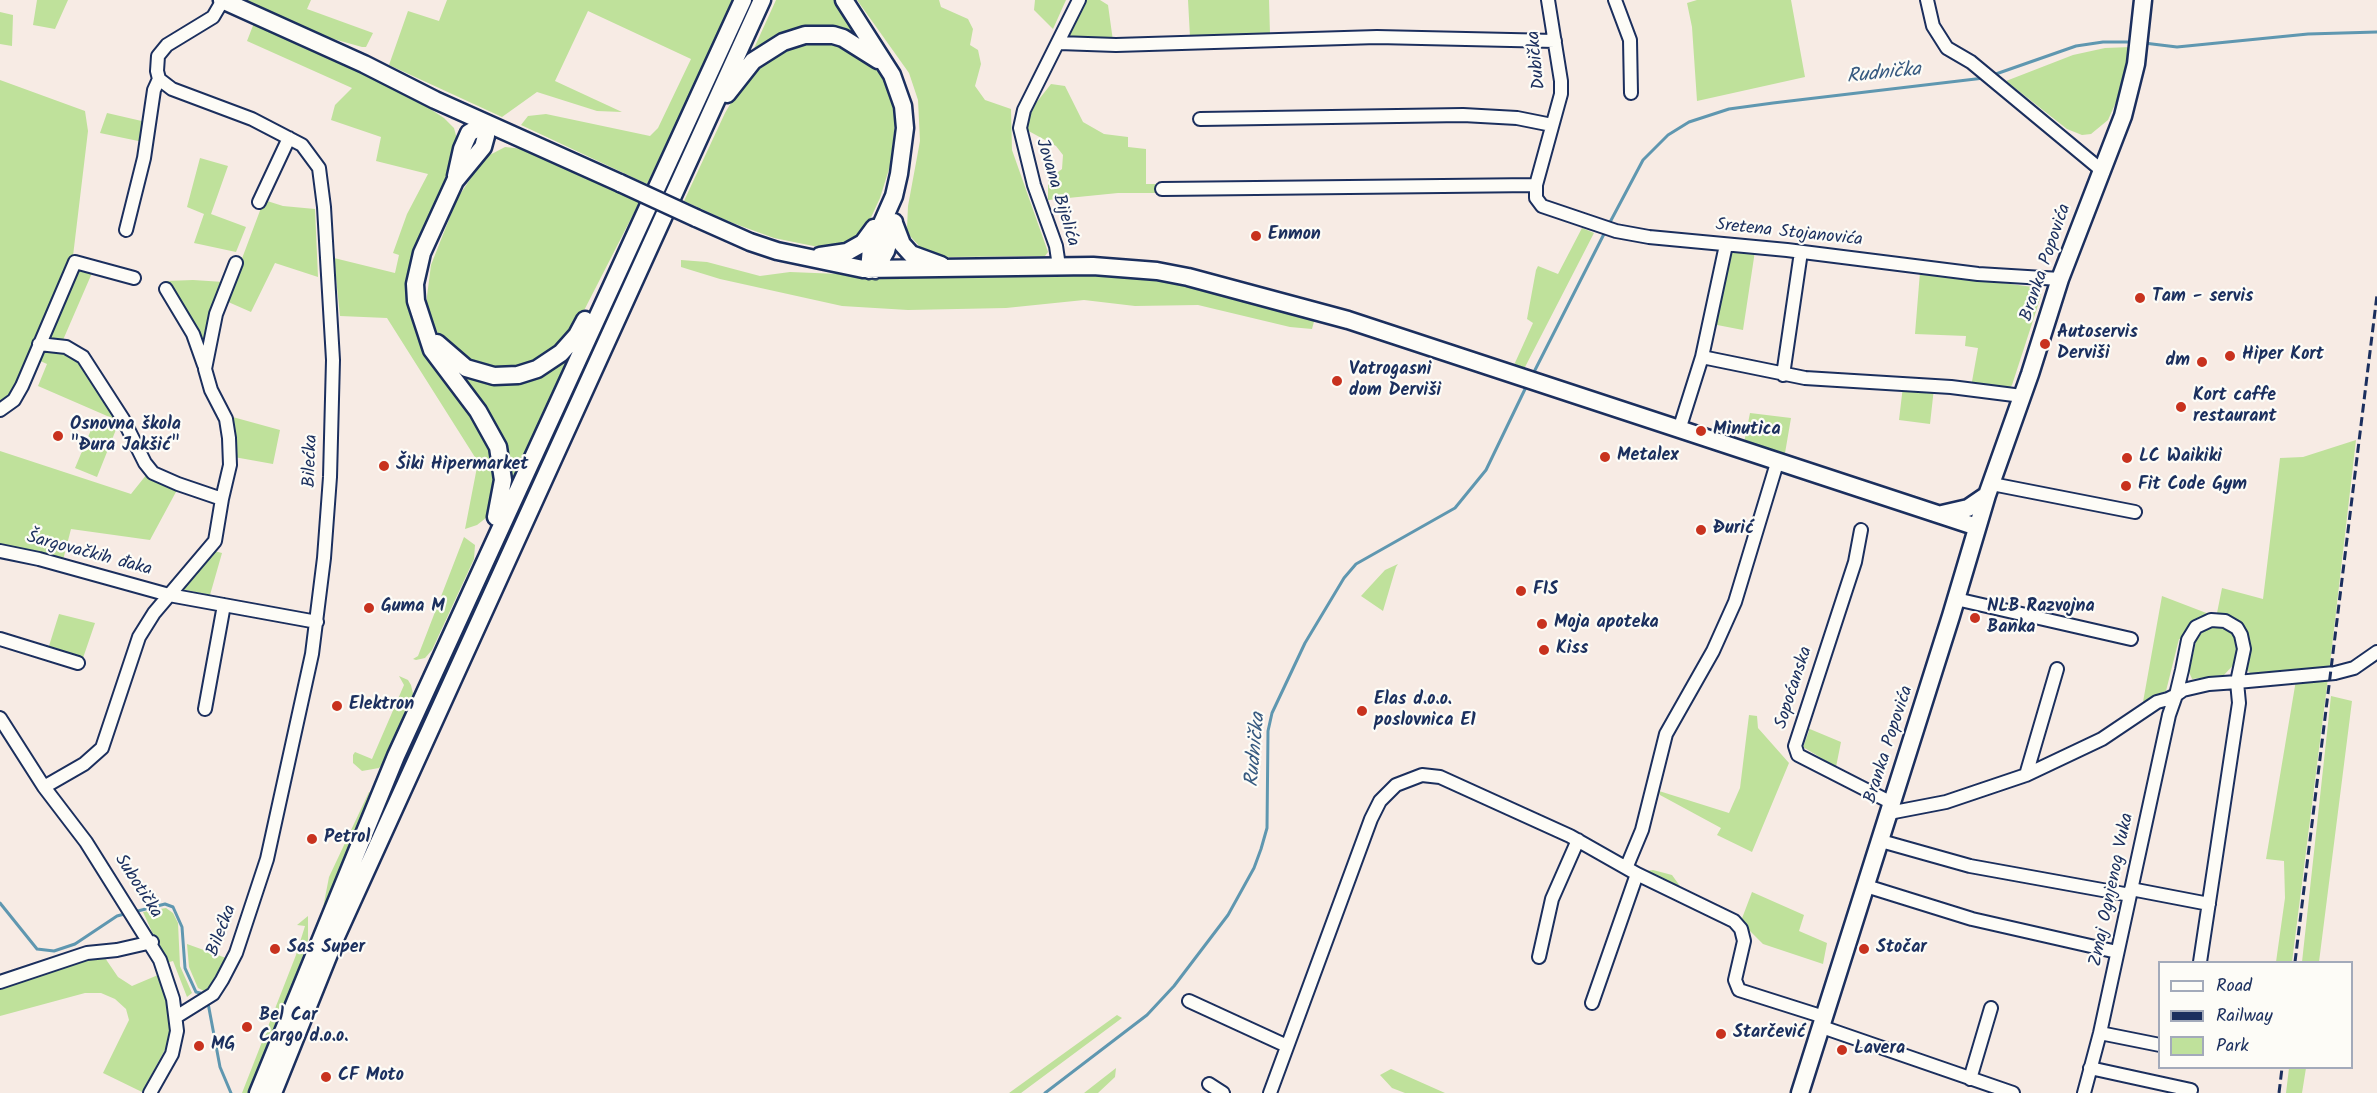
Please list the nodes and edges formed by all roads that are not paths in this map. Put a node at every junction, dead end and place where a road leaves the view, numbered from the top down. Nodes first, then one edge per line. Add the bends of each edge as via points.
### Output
1 (222, 0) edge
2 (743, 0) edge
3 (762, 0) edge
4 (844, 0) edge
5 (1079, 0) edge
6 (1548, 0) edge
7 (1615, 0) edge
8 (1927, 0) edge
9 (2143, 0) edge
10 (1556, 41) junction
11 (1059, 43) junction
12 (886, 67) junction
13 (159, 79) junction
14 (1631, 93) dead end
15 (435, 100) junction
16 (1200, 119) dead end
17 (486, 123) junction
18 (1552, 125) junction
19 (289, 138) junction
20 (527, 141) junction
21 (469, 152) junction
22 (686, 168) junction
23 (2100, 170) junction
24 (1536, 185) junction
25 (1162, 189) dead end
26 (892, 199) junction
27 (259, 202) dead end
28 (641, 221) junction
29 (894, 223) junction
30 (126, 231) dead end
31 (1726, 245) junction
32 (1801, 252) junction
33 (792, 255) junction
34 (236, 263) dead end
35 (1059, 266) junction
36 (982, 269) junction
37 (872, 270) junction
38 (134, 278) dead end
39 (2060, 279) junction
40 (166, 289) dead end
41 (419, 314) junction
42 (39, 344) junction
43 (1702, 357) junction
44 (205, 369) junction
45 (1783, 375) junction
46 (2022, 396) junction
47 (0, 410) edge
48 (1679, 430) junction
49 (1777, 463) junction
50 (1989, 489) junction
51 (222, 499) junction
52 (2135, 512) dead end
53 (1934, 514) junction
54 (1977, 527) junction
55 (1861, 530) dead end
56 (493, 547) junction
57 (0, 551) edge
58 (1966, 560) junction
59 (170, 595) junction
60 (1956, 599) junction
61 (224, 605) junction
62 (317, 622) junction
63 (0, 639) edge
64 (2131, 639) dead end
65 (2377, 652) edge
66 (78, 663) dead end
67 (2057, 669) dead end
68 (2237, 682) junction
69 (2176, 695) junction
70 (205, 709) dead end
71 (0, 718) edge
72 (2026, 776) junction
73 (44, 787) junction
74 (1891, 808) junction
75 (1578, 840) junction
76 (1881, 841) junction
77 (1632, 870) junction
78 (1866, 886) junction
79 (2131, 892) junction
80 (2209, 904) junction
81 (152, 942) junction
82 (2117, 952) junction
83 (1539, 957) dead end
84 (2200, 961) edge
85 (0, 982) edge
86 (1189, 1001) dead end
87 (1592, 1003) dead end
88 (1991, 1008) dead end
89 (176, 1017) junction
90 (1823, 1022) junction
91 (2100, 1033) junction
92 (2158, 1045) edge
93 (1287, 1046) junction
94 (2091, 1068) junction
95 (1970, 1079) junction
96 (1209, 1084) dead end
97 (2191, 1090) dead end
98 (150, 1093) edge
99 (258, 1093) edge
100 (273, 1093) edge
101 (1224, 1093) edge
102 (1270, 1093) edge
103 (1800, 1093) edge
104 (2013, 1093) edge
105 (2084, 1093) edge

1 - 13 street via 213,17 161,51 157,60
1 - 15 main road
2 - 28 main road
3 - 22 main road
4 - 12 main road
5 - 11 street, Jovana Bijelića
6 - 10 street, Dubička
7 - 14 street via 1630,40
8 - 23 street via 1938,36 1947,48 1971,62
9 - 23 main road, Branka Popovića via 2137,55 2122,116
10 - 11 street via 1377,37 1116,45
10 - 18 street, Dubička via 1561,81
11 - 35 street, Jovana Bijelića via 1024,110 1020,135
12 - 22 main road via 858,45 833,35 805,35 783,42 746,68 723,100
12 - 26 main road via 901,100 905,128
13 - 19 street, Bilećka via 172,89 252,119
13 - 30 street
15 - 17 main road
15 - 21 main road via 457,123
16 - 18 street via 1463,115 1517,118
17 - 20 main road
17 - 21 main road via 469,133
18 - 24 street, Dubička
19 - 27 street
19 - 62 street, Bilećka via 309,152 319,168 333,360 328,501
20 - 21 main road via 500,141
20 - 33 main road, bridge via 750,242
21 - 41 main road via 422,254 415,284
22 - 100 main road via 335,939
23 - 39 main road, Branka Popovića
24 - 25 street
24 - 31 street, Sretena Stojanovića via 1536,198 1542,206 1616,231
26 - 29 main road
26 - 33 main road via 863,243 848,252
26 - 37 main road via 874,238
28 - 41 main road via 628,231 577,335 561,353 537,369 507,376 480,374 466,368 438,345
28 - 56 main road
29 - 36 main road via 902,244 911,254 931,264
29 - 37 main road via 886,251
31 - 32 street, Sretena Stojanovića
31 - 43 street
32 - 39 street, Sretena Stojanovića via 1978,274
32 - 45 street
33 - 37 main road
34 - 44 street, Šargovačkih đaka via 214,321
35 - 36 main road
35 - 48 main road via 1127,267 1188,277 1340,317
36 - 37 main road
38 - 42 street via 75,262
39 - 46 main road, Branka Popovića
40 - 44 street, Šargovačkih đaka via 194,334
41 - 56 main road via 432,350 478,411 498,447 503,480
42 - 47 street via 14,400
42 - 51 street via 66,347 83,357 153,472
43 - 45 street
43 - 48 street
44 - 51 street, Šargovačkih đaka via 230,438 230,465
45 - 46 street
46 - 50 main road, Branka Popovića
48 - 49 main road
49 - 53 main road
49 - 77 street via 1735,602 1713,651 1666,735
50 - 52 street
50 - 53 main road via 1968,508
50 - 54 main road, Branka Popovića
51 - 59 street, Šargovačkih đaka via 215,541
53 - 54 main road
53 - 58 main road via 1962,539
54 - 58 main road, Branka Popovića
55 - 74 street, Sopoćanska via 1855,562 1795,746 1798,755
56 - 99 main road via 396,756
57 - 59 street, Šargovačkih đaka
58 - 60 main road, Branka Popovića
59 - 61 street, Šargovačkih đaka
59 - 73 street via 139,637 102,748 84,764
60 - 64 street
60 - 74 main road, Branka Popovića
61 - 62 street, Šargovačkih đaka
61 - 70 street
62 - 89 street, Bilećka via 267,859 236,953 208,998
63 - 66 street
65 - 68 street via 2354,668 2335,673
67 - 72 street
68 - 69 street via 2199,685
68 - 69 street, Zmaj Ognjenog Vuka via 2244,649 2241,635 2225,621 2211,620 2196,627 2188,640
68 - 80 street via 2240,703
69 - 72 street via 2157,702 2102,739
69 - 79 street, Zmaj Ognjenog Vuka
71 - 73 street, Subotička
72 - 74 street via 1946,802
73 - 81 street, Subotička via 86,842
74 - 76 main road, Branka Popovića
75 - 77 street
75 - 83 street via 1552,899
75 - 93 street via 1440,777 1422,776 1396,785 1380,801 1371,819
76 - 78 main road, Branka Popovića
76 - 79 street via 1970,866
77 - 87 street
77 - 90 street via 1738,924 1744,941 1735,980 1739,990
78 - 82 street via 1972,920
78 - 90 main road, Branka Popovića
79 - 80 street
79 - 82 street, Zmaj Ognjenog Vuka
80 - 84 street
81 - 85 street via 87,953
81 - 89 street, Subotička
82 - 91 street, Zmaj Ognjenog Vuka
86 - 93 street
88 - 95 street
89 - 98 street, Subotička via 172,1054
90 - 95 street
90 - 103 main road, Branka Popovića
91 - 92 street
91 - 94 street, Zmaj Ognjenog Vuka
93 - 102 street
94 - 97 street
94 - 105 street, Zmaj Ognjenog Vuka
95 - 104 street
96 - 101 street

